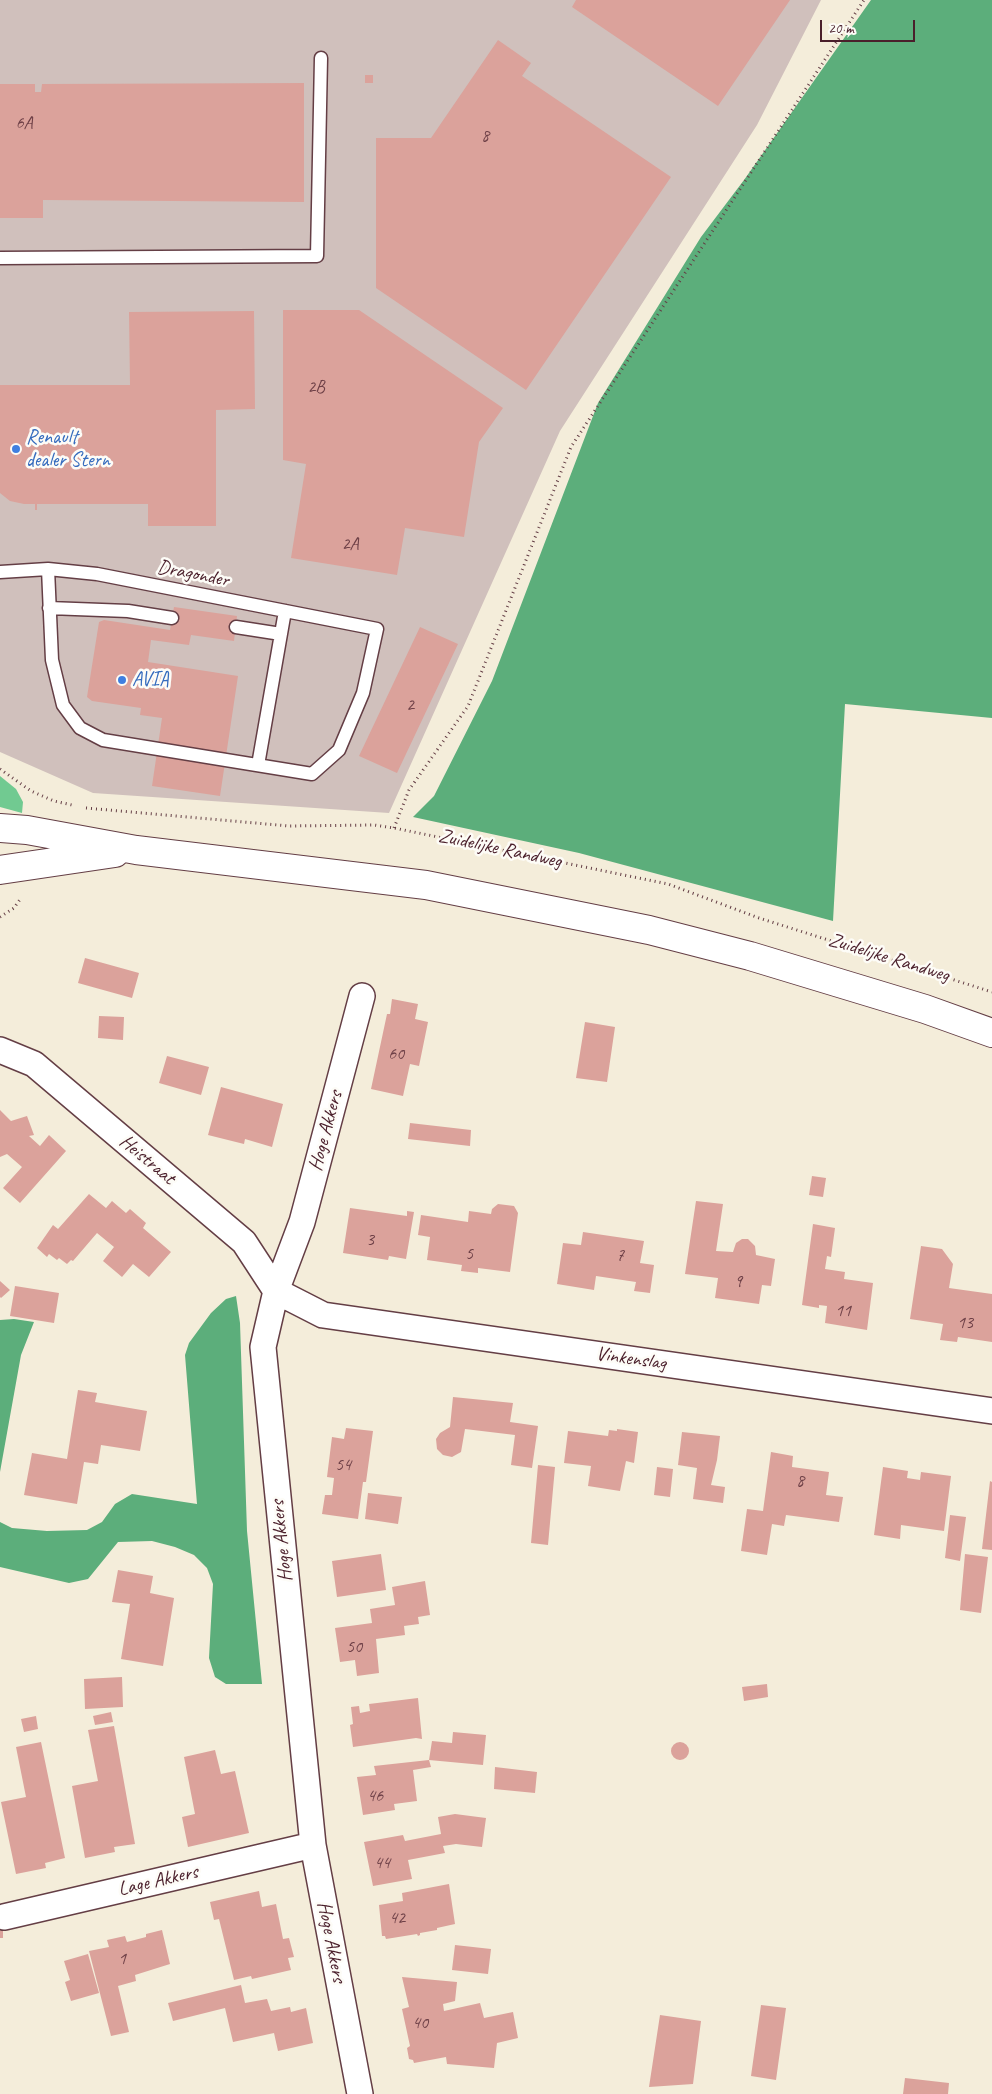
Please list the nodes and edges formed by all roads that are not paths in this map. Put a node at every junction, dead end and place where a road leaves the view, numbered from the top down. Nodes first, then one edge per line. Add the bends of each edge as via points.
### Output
1 (321, 58) dead end
2 (0, 258) edge
3 (48, 569) junction
4 (0, 572) edge
5 (49, 608) junction
6 (285, 611) junction
7 (172, 618) dead end
8 (236, 627) dead end
9 (281, 634) junction
10 (258, 766) junction
11 (0, 828) edge
12 (136, 850) junction
13 (0, 870) edge
14 (362, 996) dead end
15 (992, 1033) edge
16 (0, 1050) edge
17 (276, 1291) junction
18 (992, 1411) edge
19 (313, 1845) junction
20 (4, 1917) dead end
21 (360, 2094) edge

1 - 2 lane via 317,256
3 - 4 lane, Dragonder
3 - 5 lane
3 - 6 lane, Dragonder via 97,574
5 - 7 lane via 128,611
5 - 10 lane via 52,660 63,705 80,728 104,740
6 - 9 lane
6 - 10 lane, Dragonder via 377,630 363,693 339,750 312,774
8 - 9 lane
9 - 10 lane
11 - 12 main road, Zuidelijke Randweg
12 - 13 main road, Zuidelijke Randweg
12 - 15 main road, Zuidelijke Randweg via 426,885 649,930 750,956 925,1009
14 - 17 street, Hoge Akkers via 302,1222
16 - 17 street, Heistraat via 34,1064 244,1242
17 - 18 street, Vinkenslag via 323,1315
17 - 19 street, Hoge Akkers via 263,1347
19 - 20 street, Lage Akkers
19 - 21 street, Hoge Akkers

